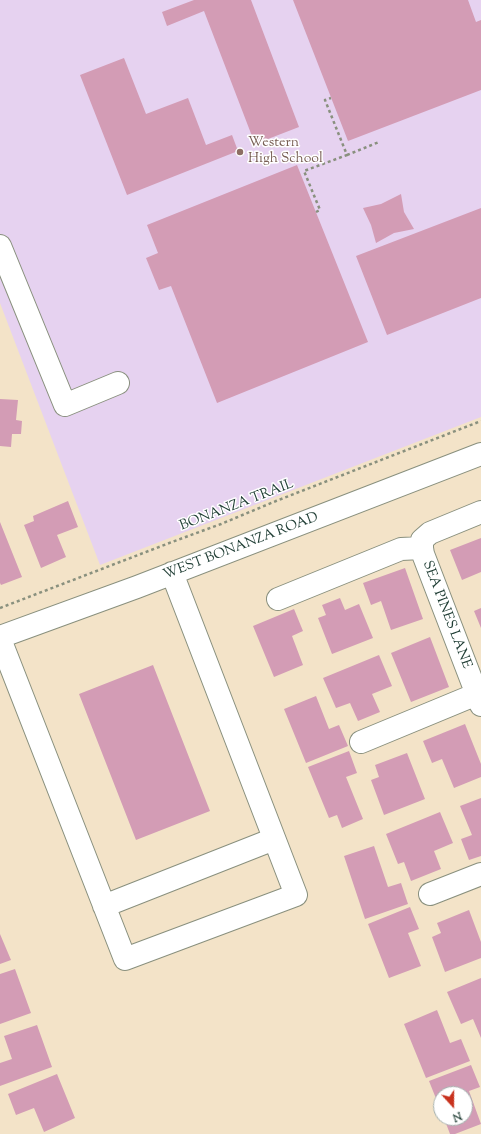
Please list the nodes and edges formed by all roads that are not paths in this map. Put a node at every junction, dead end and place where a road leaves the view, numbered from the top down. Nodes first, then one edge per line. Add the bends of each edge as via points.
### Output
1 (0, 246) edge
2 (118, 383) dead end
3 (481, 454) edge
4 (481, 512) edge
5 (422, 548) junction
6 (172, 573) junction
7 (278, 599) dead end
8 (0, 638) edge
9 (479, 700) edge
10 (361, 742) dead end
11 (274, 839) junction
12 (481, 874) edge
13 (430, 894) dead end
14 (104, 906) junction

1 - 2 street via 65,405
3 - 6 street, WEST BONANZA ROAD
4 - 5 street via 430,533 422,540
5 - 7 street via 401,550
5 - 9 street, SEA PINES LANE
6 - 8 street, WEST BONANZA ROAD
6 - 11 street
8 - 14 street
9 - 10 street
11 - 14 street
11 - 14 street via 296,895 125,959
12 - 13 street

